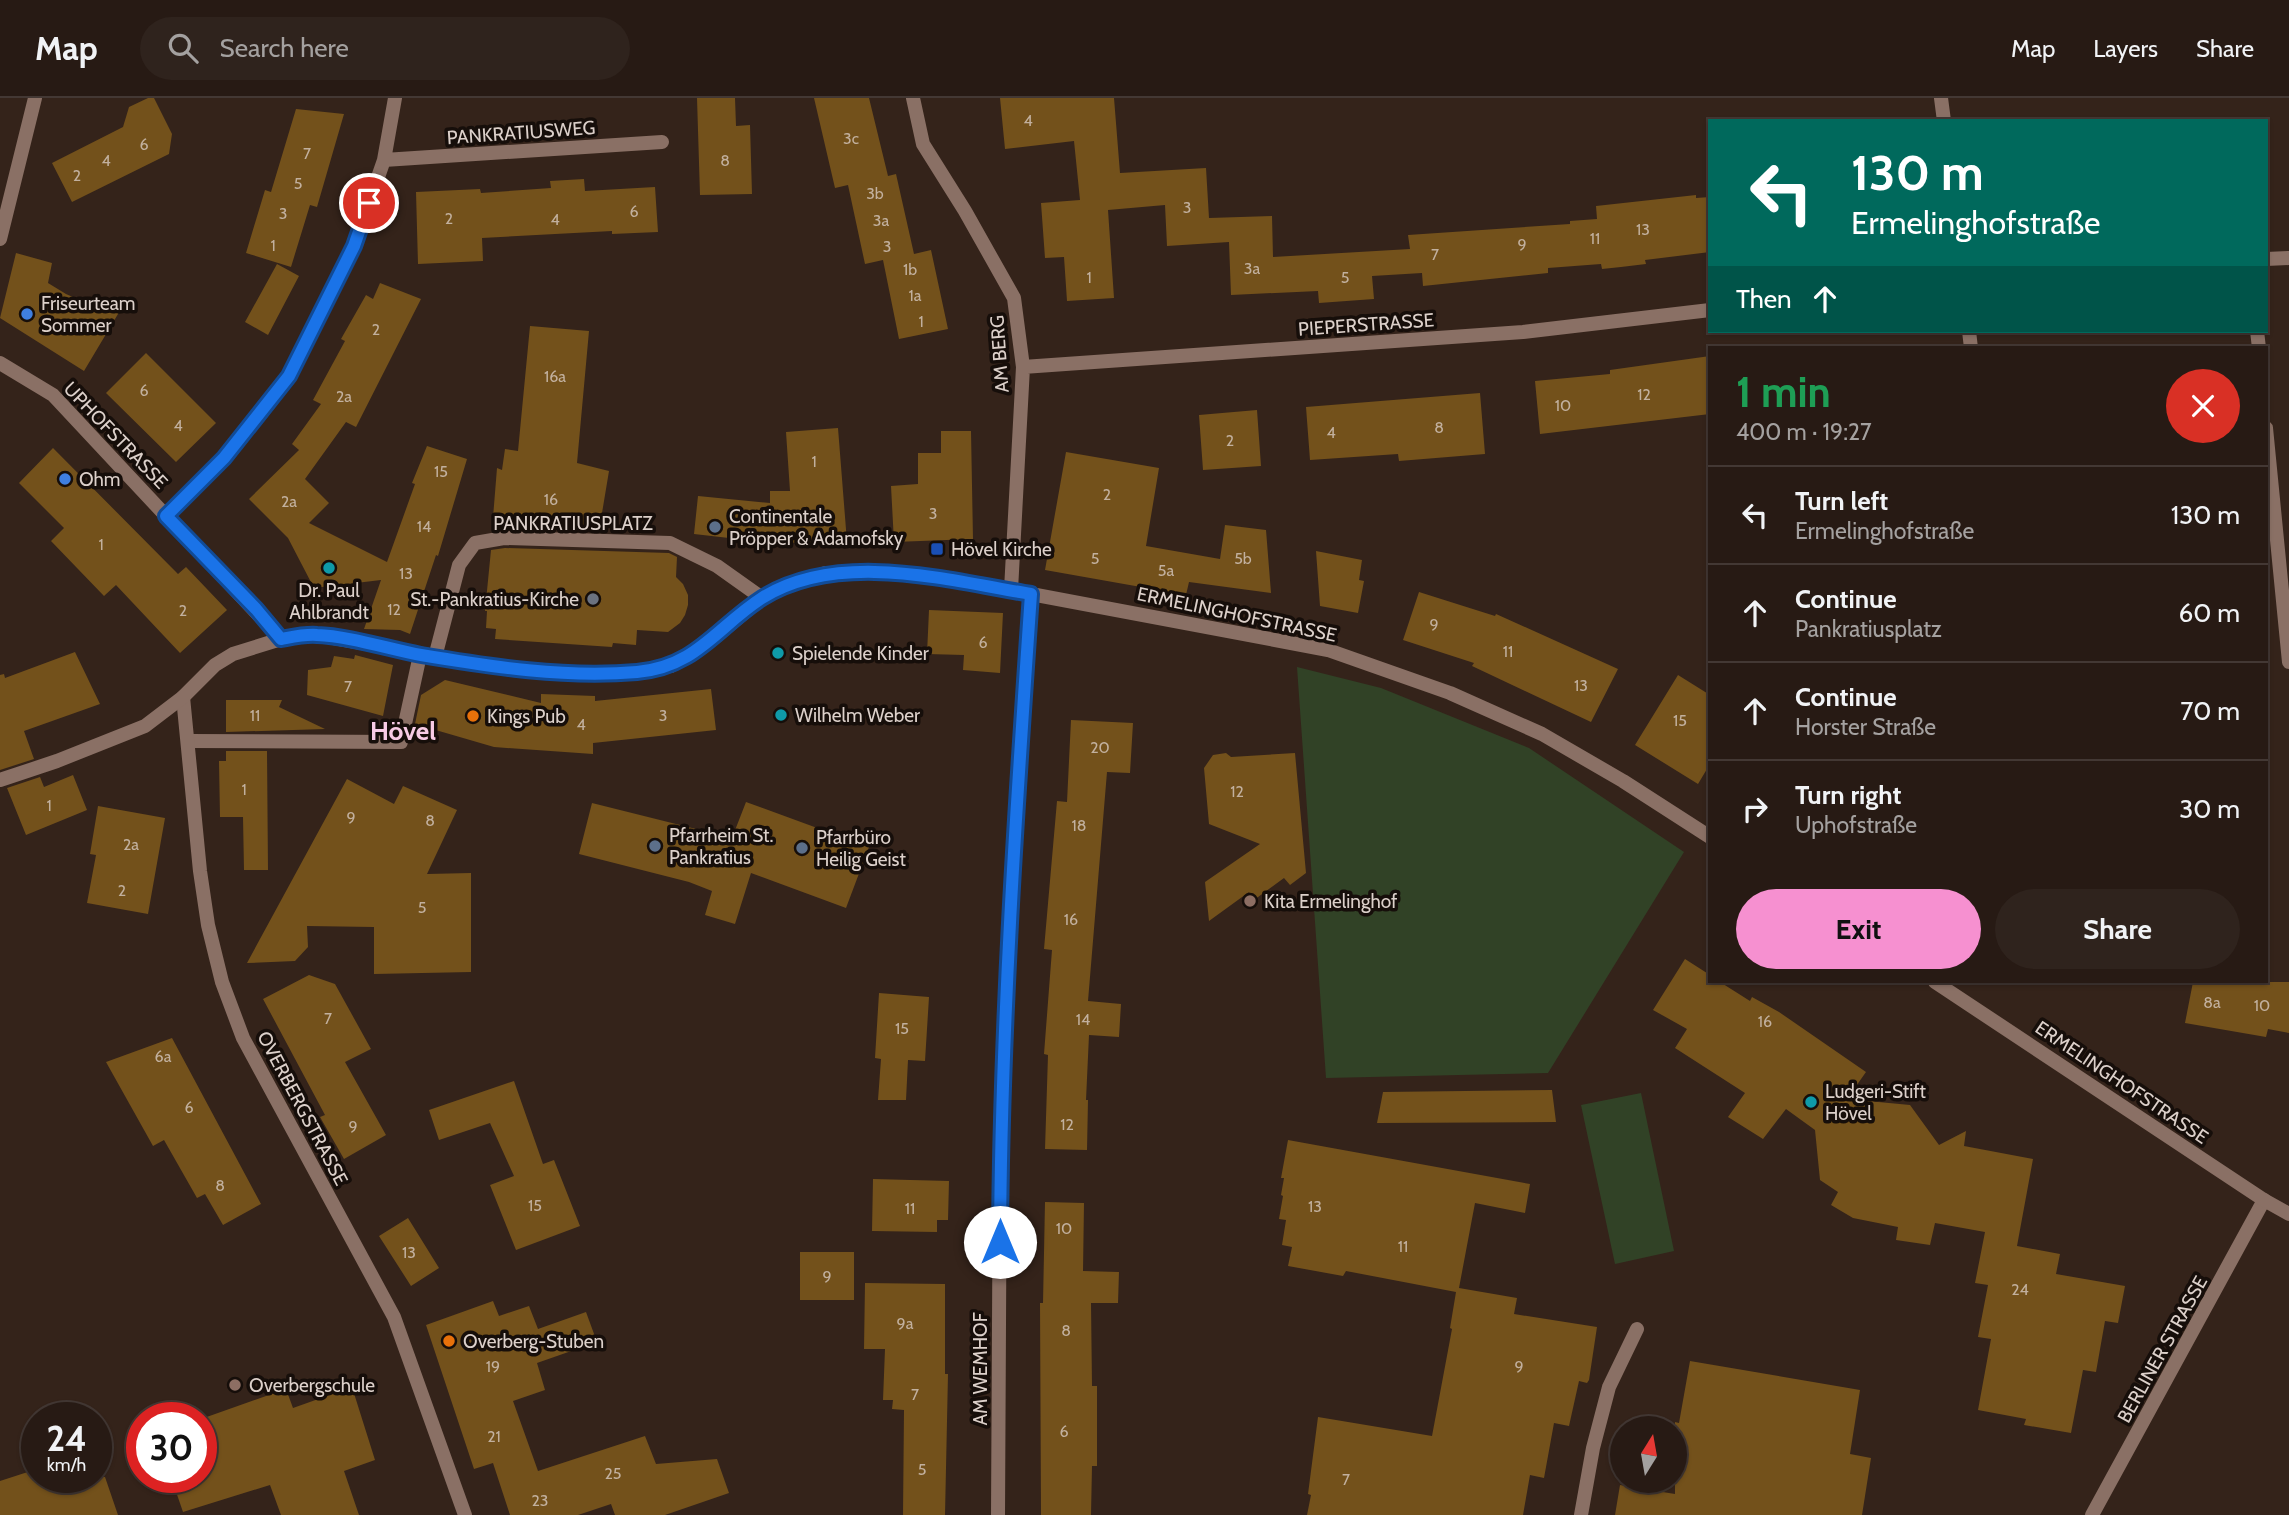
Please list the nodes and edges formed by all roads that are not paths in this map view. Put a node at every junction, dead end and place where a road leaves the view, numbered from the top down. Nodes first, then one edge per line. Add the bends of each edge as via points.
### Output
1 (35, 98) edge
2 (395, 98) edge
3 (913, 98) edge
4 (1941, 98) edge
5 (1944, 119) edge
6 (662, 142) dead end
7 (384, 160) junction
8 (0, 239) edge
9 (2289, 258) edge
10 (2268, 259) edge
11 (1708, 310) edge
12 (0, 363) edge
13 (1023, 367) junction
14 (2268, 448) edge
15 (166, 516) junction
16 (1011, 590) junction
17 (1031, 594) junction
18 (762, 598) junction
19 (281, 639) junction
20 (428, 656) junction
21 (2289, 662) edge
22 (183, 696) junction
23 (188, 741) junction
24 (0, 780) edge
25 (1708, 836) edge
26 (1937, 983) edge
27 (2264, 1200) junction
28 (2289, 1214) edge
29 (1637, 1329) dead end
30 (465, 1515) edge
31 (998, 1515) edge
32 (1581, 1515) edge
33 (2092, 1515) edge

1 - 8 street
2 - 7 street
3 - 13 street, AM BERG via 923,145 1014,298
4 - 5 street
6 - 7 street, PANKRATIUSWEG
7 - 15 street via 354,246 289,376 224,458
9 - 10 street
11 - 13 street, PIEPERSTRASSE via 1523,332
12 - 15 street, UPHOFSTRASSE via 53,396
13 - 16 street, AM BERG
14 - 21 street
15 - 19 street, UPHOFSTRASSE
16 - 17 street, ERMELINGHOFSTRASSE
16 - 18 street, ERMELINGHOFSTRASSE via 923,576 826,573
17 - 25 street, ERMELINGHOFSTRASSE via 1328,650 1450,692 1542,734
17 - 31 street, AM WEMHOF via 1000,1133
18 - 20 street via 693,653 671,666 640,672 512,670
18 - 20 street, PANKRATIUSPLATZ via 717,566 670,543 504,538 475,543 459,565
19 - 20 street via 317,635
19 - 22 street via 233,654
20 - 23 street via 401,742
22 - 23 street, OVERBERGSTRASSE
22 - 24 street via 145,726
23 - 30 street, OVERBERGSTRASSE via 200,871 222,982 243,1038 394,1317
26 - 27 street, ERMELINGHOFSTRASSE
27 - 28 street, ERMELINGHOFSTRASSE
27 - 33 street, BERLINER STRASSE
29 - 32 street via 1609,1387

